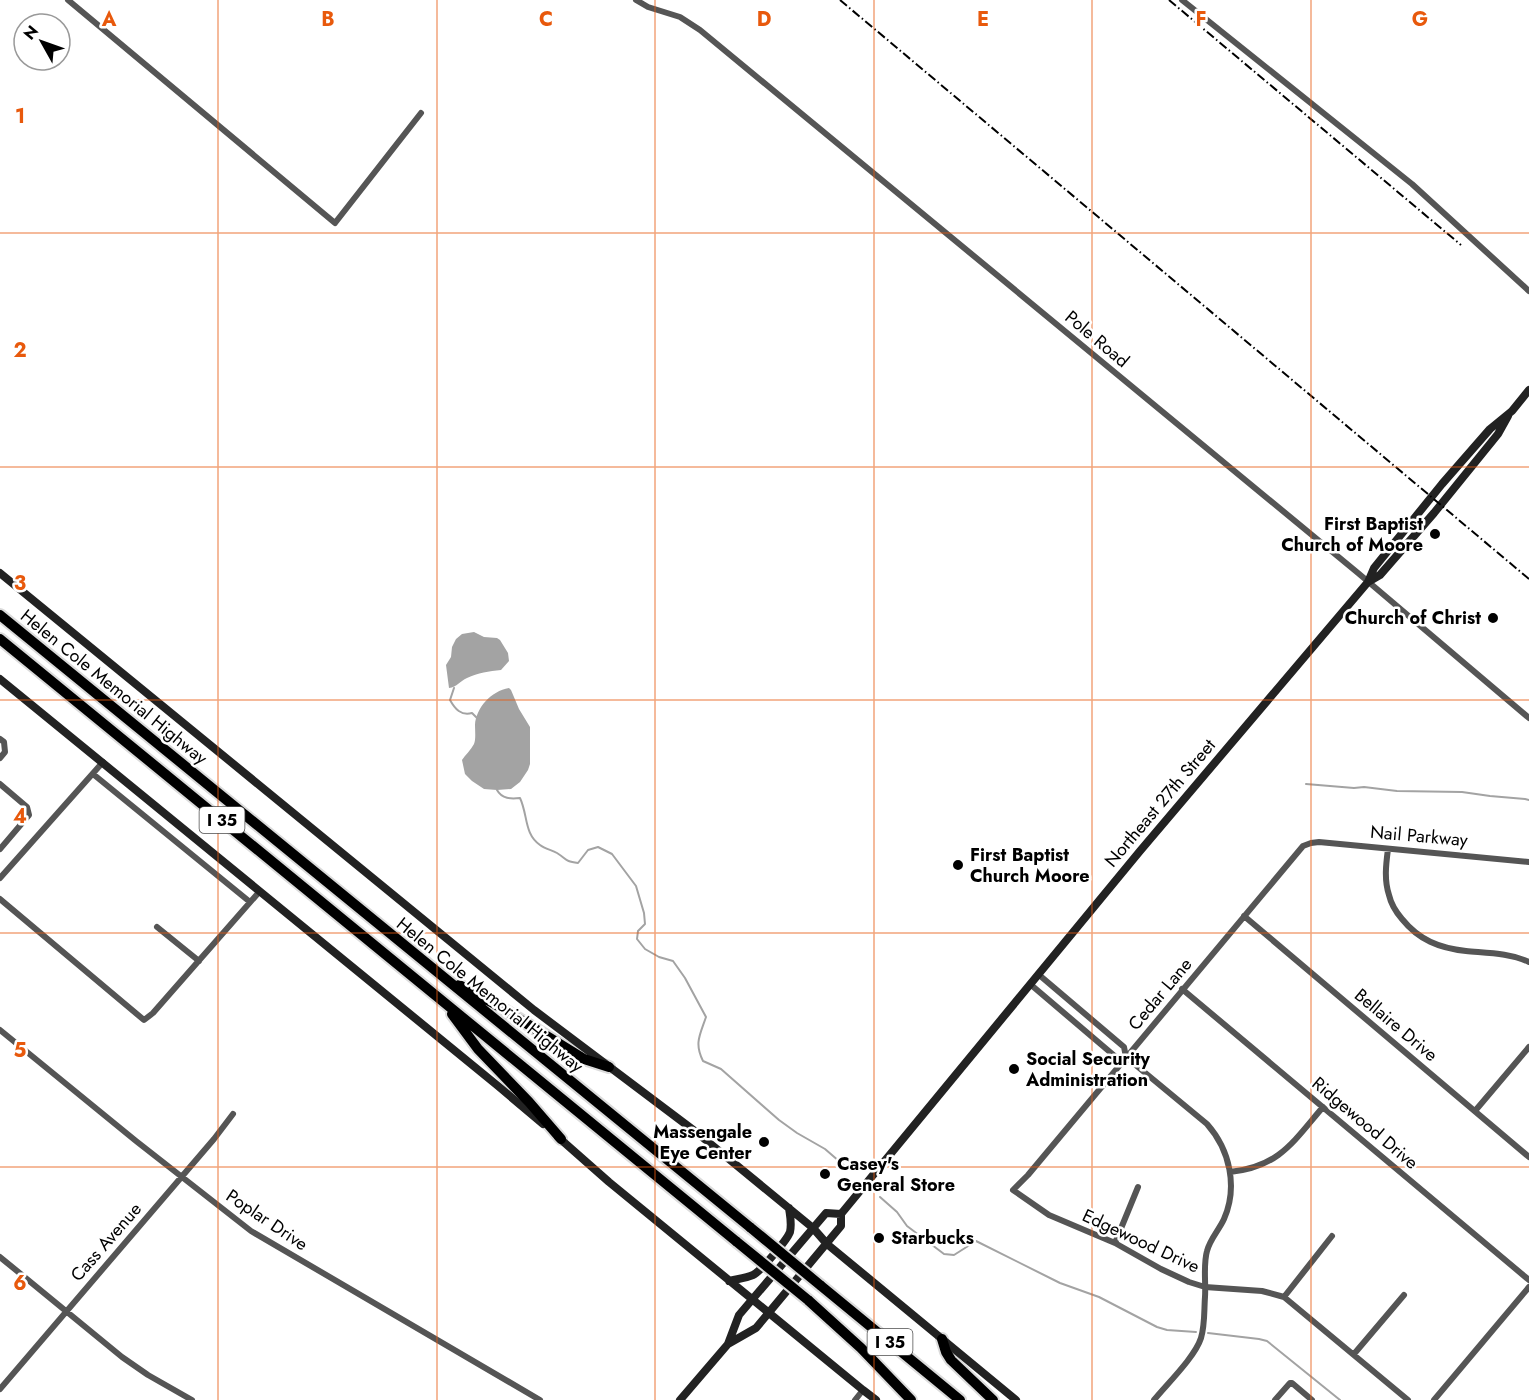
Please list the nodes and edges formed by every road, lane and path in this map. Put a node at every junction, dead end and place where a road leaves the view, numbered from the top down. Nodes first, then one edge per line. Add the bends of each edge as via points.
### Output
1 (68, 0) edge
2 (636, 0) edge
3 (1182, 0) edge
4 (421, 113) dead end
5 (1529, 291) edge
6 (1529, 390) edge
7 (1512, 411) junction
8 (0, 573) edge
9 (1368, 582) junction
10 (0, 615) edge
11 (0, 639) edge
12 (0, 678) edge
13 (1529, 718) edge
14 (0, 739) edge
15 (0, 758) edge
16 (103, 762) junction
17 (93, 774) junction
18 (0, 784) edge
19 (1307, 844) joint
20 (0, 849) edge
21 (1388, 849) junction
22 (1529, 862) edge
23 (0, 878) edge
24 (260, 891) junction
25 (0, 899) edge
26 (250, 902) junction
27 (1244, 916) junction
28 (157, 927) dead end
29 (199, 961) junction
30 (1529, 962) edge
31 (438, 973) junction
32 (1038, 974) junction
33 (1030, 984) junction
34 (1182, 989) junction
35 (444, 1001) junction
36 (0, 1030) edge
37 (1529, 1047) edge
38 (1126, 1057) junction
39 (609, 1067) junction
40 (1323, 1107) junction
41 (1475, 1111) junction
42 (233, 1114) dead end
43 (561, 1139) junction
44 (1529, 1157) edge
45 (1230, 1172) junction
46 (181, 1177) junction
47 (1138, 1187) dead end
48 (1012, 1190) joint
49 (789, 1207) junction
50 (841, 1214) junction
51 (813, 1228) junction
52 (1332, 1236) dead end
53 (1115, 1243) junction
54 (827, 1244) junction
55 (0, 1257) edge
56 (1529, 1280) edge
57 (729, 1281) junction
58 (1205, 1287) junction
59 (1529, 1287) edge
60 (1404, 1295) dead end
61 (1284, 1297) junction
62 (752, 1300) junction
63 (66, 1312) junction
64 (769, 1313) junction
65 (942, 1339) junction
66 (728, 1344) junction
67 (1354, 1354) junction
68 (0, 1389) edge
69 (862, 1390) junction
70 (192, 1400) edge
71 (540, 1400) edge
72 (680, 1400) edge
73 (855, 1400) edge
74 (876, 1400) edge
75 (911, 1400) edge
76 (960, 1400) edge
77 (993, 1400) edge
78 (1016, 1400) edge
79 (1154, 1400) edge
80 (1275, 1400) edge
81 (1312, 1400) edge
82 (1408, 1400) edge
83 (1434, 1400) edge

1 - 4 street via 335,223
2 - 9 street, Pole Road via 680,17 700,30
3 - 5 street via 1407,180
6 - 7 main road, Northeast 27th Street
7 - 9 main road, Northeast 27th Street via 1440,506 1380,575
7 - 9 main road, Northeast 27th Street via 1490,429 1442,484 1374,568
8 - 39 main road
9 - 13 street, Pole Road
9 - 32 main road, Northeast 27th Street
10 - 31 highway, Helen Cole Memorial Highway / I 35
11 - 35 highway, Helen Cole Memorial Highway / I 35
12 - 16 main road
14 - 15 street via 5,752
16 - 17 street
16 - 24 main road
17 - 23 street
17 - 26 street
18 - 20 street via 27,807 29,815
19 - 21 street, Nail Parkway
19 - 27 street, Cedar Lane
21 - 22 street, Nail Parkway
21 - 30 street via 1389,895 1415,933 1446,948 1512,956
24 - 26 street
24 - 43 main road
25 - 29 street via 144,1020
26 - 29 street
27 - 34 street, Cedar Lane
27 - 41 street, Bellaire Drive
28 - 29 street
31 - 39 highway via 584,1059
31 - 76 highway, Helen Cole Memorial Highway / I 35, bridge
32 - 33 main road, Northeast 27th Street
32 - 38 street via 1124,1047
33 - 38 street via 1117,1058
33 - 50 main road, Northeast 27th Street
34 - 38 street, Cedar Lane
34 - 40 street, Ridgewood Drive
35 - 43 highway via 478,1049
35 - 75 highway, Helen Cole Memorial Highway / I 35, bridge via 808,1300
36 - 46 street, Poplar Drive
37 - 41 street
38 - 45 street via 1207,1124 1220,1143
38 - 48 street, Cedar Lane
39 - 49 main road
40 - 45 street via 1281,1154 1259,1167
40 - 56 street, Ridgewood Drive
41 - 44 street, Bellaire Drive
42 - 46 street, Cass Avenue
43 - 57 main road
45 - 58 street via 1229,1204 1208,1247
46 - 63 street, Cass Avenue
46 - 71 street, Poplar Drive via 271,1244
47 - 53 street
48 - 53 street, Edgewood Drive via 1049,1215
49 - 51 main road
49 - 57 main road via 791,1227 783,1243 758,1272
50 - 51 main road, Northeast 27th Street via 826,1213
50 - 54 main road, Northeast 27th Street via 841,1226
51 - 54 main road
51 - 62 main road
52 - 61 street
53 - 58 street, Edgewood Drive
54 - 64 main road, Northeast 27th Street
54 - 65 main road
55 - 63 street
57 - 62 main road
58 - 61 street, Edgewood Drive via 1262,1291
58 - 79 street via 1199,1342
59 - 83 street
60 - 67 street
61 - 67 street, Edgewood Drive
62 - 64 main road
62 - 66 main road via 739,1315
63 - 68 street, Cass Avenue
63 - 70 street via 136,1368
64 - 66 main road, Northeast 27th Street via 756,1328
64 - 69 main road
65 - 77 highway via 951,1360
65 - 78 main road
66 - 72 main road
67 - 82 street, Edgewood Drive
69 - 73 street
69 - 74 main road
80 - 81 street via 1290,1383

